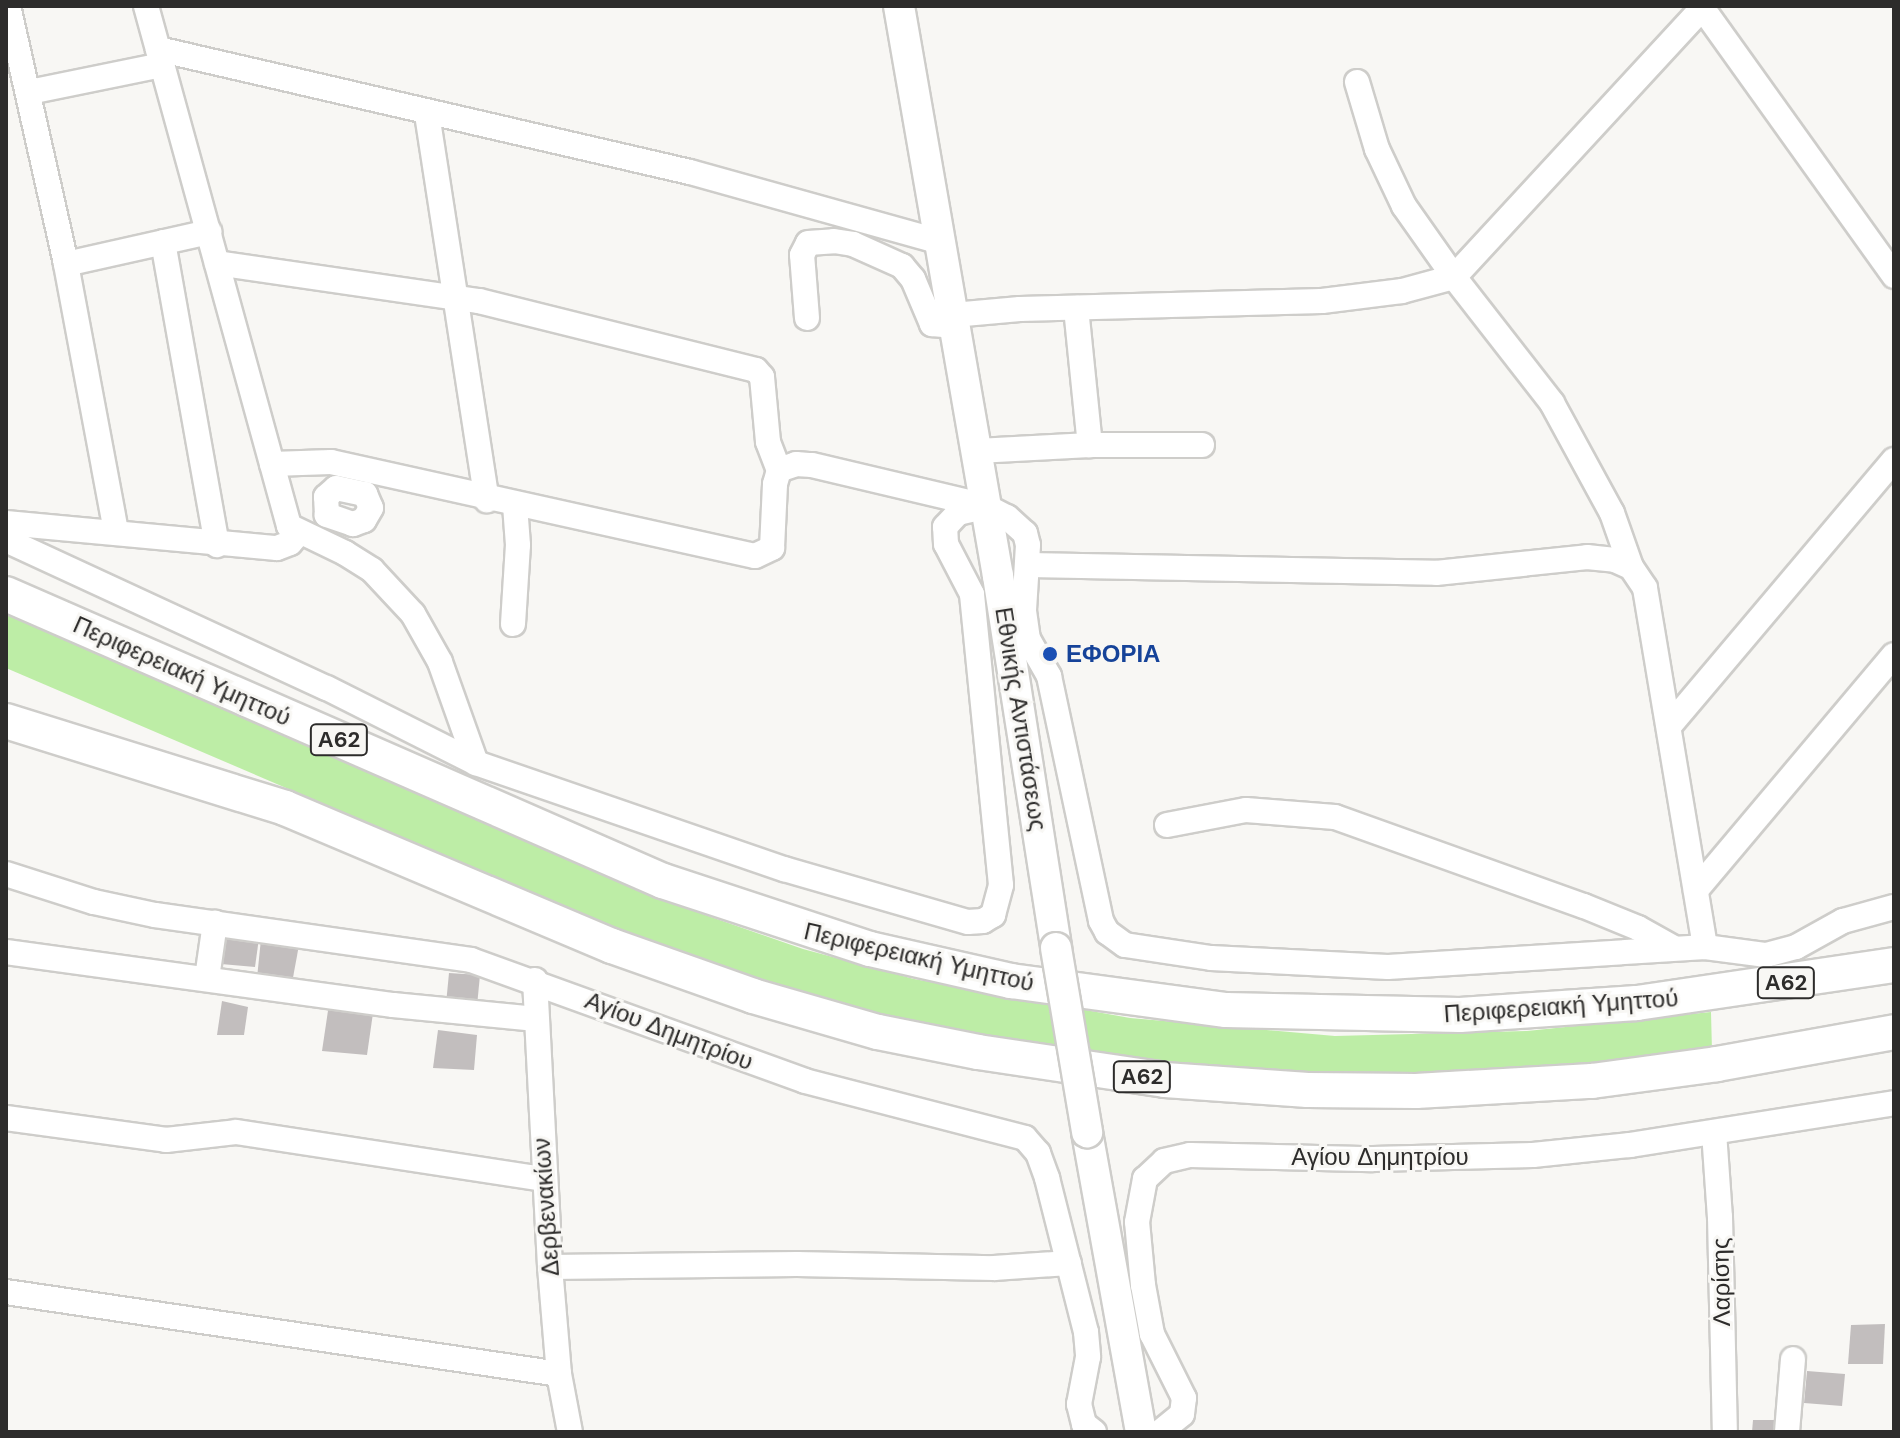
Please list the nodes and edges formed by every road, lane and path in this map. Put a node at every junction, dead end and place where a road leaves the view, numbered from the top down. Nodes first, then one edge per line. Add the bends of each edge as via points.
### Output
1 (8, 6) edge
2 (146, 6) edge
3 (899, 6) edge
4 (1702, 7) edge
5 (160, 57) junction
6 (1357, 82) dead end
7 (29, 92) junction
8 (427, 114) junction
9 (209, 232) junction
10 (163, 242) junction
11 (941, 242) junction
12 (217, 263) junction
13 (66, 264) junction
14 (1894, 276) edge
15 (1454, 277) junction
16 (454, 296) junction
17 (1076, 308) junction
18 (807, 318) dead end
19 (954, 320) junction
20 (1090, 445) junction
21 (1202, 445) dead end
22 (977, 451) junction
23 (1894, 460) edge
24 (272, 464) junction
25 (779, 470) junction
26 (487, 500) junction
27 (515, 505) junction
28 (985, 506) junction
29 (6, 523) edge
30 (116, 532) junction
31 (299, 533) junction
32 (6, 540) edge
33 (217, 545) junction
34 (1029, 565) junction
35 (1631, 567) junction
36 (6, 594) edge
37 (513, 624) dead end
38 (1894, 655) edge
39 (6, 721) edge
40 (1670, 725) junction
41 (476, 763) junction
42 (1167, 825) dead end
43 (6, 874) edge
44 (1696, 890) junction
45 (1894, 907) edge
46 (215, 923) junction
47 (1705, 947) junction
48 (1674, 948) junction
49 (1894, 950) edge
50 (6, 952) edge
51 (1894, 965) edge
52 (207, 978) junction
53 (535, 980) junction
54 (1725, 991) junction
55 (536, 1019) junction
56 (1894, 1034) edge
57 (1894, 1103) edge
58 (6, 1118) edge
59 (1714, 1132) junction
60 (544, 1179) junction
61 (1069, 1263) junction
62 (550, 1267) junction
63 (6, 1292) edge
64 (1793, 1359) dead end
65 (559, 1374) junction
66 (570, 1432) edge
67 (1094, 1432) edge
68 (1141, 1432) edge
69 (1160, 1432) edge
70 (1725, 1432) edge
71 (1787, 1432) edge

1 - 7 street
2 - 5 street
3 - 11 main road, Εθνικής Αντιστάσεως
4 - 14 street
4 - 15 street
5 - 7 street
5 - 8 street
5 - 9 street
6 - 15 street via 1377,149 1404,206
7 - 13 street
8 - 11 street via 690,172
8 - 16 street
9 - 10 street
9 - 12 street
10 - 13 street
10 - 33 street
11 - 19 main road, Εθνικής Αντιστάσεως
12 - 16 street
12 - 24 street
13 - 30 street
15 - 17 street via 1322,301
15 - 35 street via 1552,403 1612,513
16 - 25 street via 756,370 762,377 768,442
16 - 26 street
17 - 19 street
17 - 20 street
18 - 19 street via 802,255 808,243 834,241 902,266 932,324
19 - 22 main road, Εθνικής Αντιστάσεως
20 - 21 street
20 - 22 street
22 - 28 main road, Εθνικής Αντιστάσεως
23 - 40 street
24 - 26 street via 300,461 353,478
24 - 31 street via 289,526
25 - 27 street via 772,548 755,556
25 - 28 street via 812,465
26 - 27 street
27 - 37 street
28 - 34 street via 1025,533
28 - 41 street via 958,513 945,527 946,544 972,594 1000,870 999,900 993,915 983,921 948,917 784,869
28 - 68 main road, Εθνικής Αντιστάσεως, bridge
29 - 30 street
30 - 33 street
31 - 33 street via 277,548
31 - 41 street via 372,570 413,614 440,662
32 - 41 street
34 - 35 street via 1436,573 1587,557
34 - 48 street via 1024,611 1028,639 1049,676 1097,906 1107,932 1125,945 1187,956 1360,966 1491,963
35 - 40 street via 1645,588
36 - 54 highway, Περιφερειακή Υμηττού / Α62 via 663,881 800,929 940,966 1126,999 1298,1014 1519,1013
38 - 44 street
39 - 56 highway, Α62 via 285,808 612,946 753,996 878,1032 978,1052 1165,1080 1416,1091 1592,1081
40 - 44 street
42 - 48 street via 1246,810 1335,817 1584,906
43 - 46 street, Αγίου Δημητρίου via 102,904
44 - 47 street
45 - 47 street via 1843,921 1796,947 1766,955
46 - 52 street
46 - 53 street, Αγίου Δημητρίου via 434,952
47 - 48 street
49 - 54 highway
50 - 52 street
51 - 54 highway, Περιφερειακή Υμηττού / Α62
52 - 55 street
53 - 55 street, Δερβενακίων
53 - 61 street, Αγίου Δημητρίου via 805,1081 1025,1138 1043,1164
55 - 60 street, Δερβενακίων
57 - 59 street, Αγίου Δημητρίου
58 - 60 street via 166,1140 236,1132
59 - 69 street, Αγίου Δημητρίου via 1518,1156 1190,1155 1156,1165 1145,1179 1138,1204 1139,1257 1152,1334 1185,1407 1177,1421
59 - 70 street, Λαρίσης
60 - 62 street, Δερβενακίων
61 - 62 street via 994,1268
61 - 67 street, Αγίου Δημητρίου via 1088,1345 1080,1414
62 - 65 street, Δερβενακίων
63 - 65 street
64 - 71 street
65 - 66 street, Δερβενακίων

